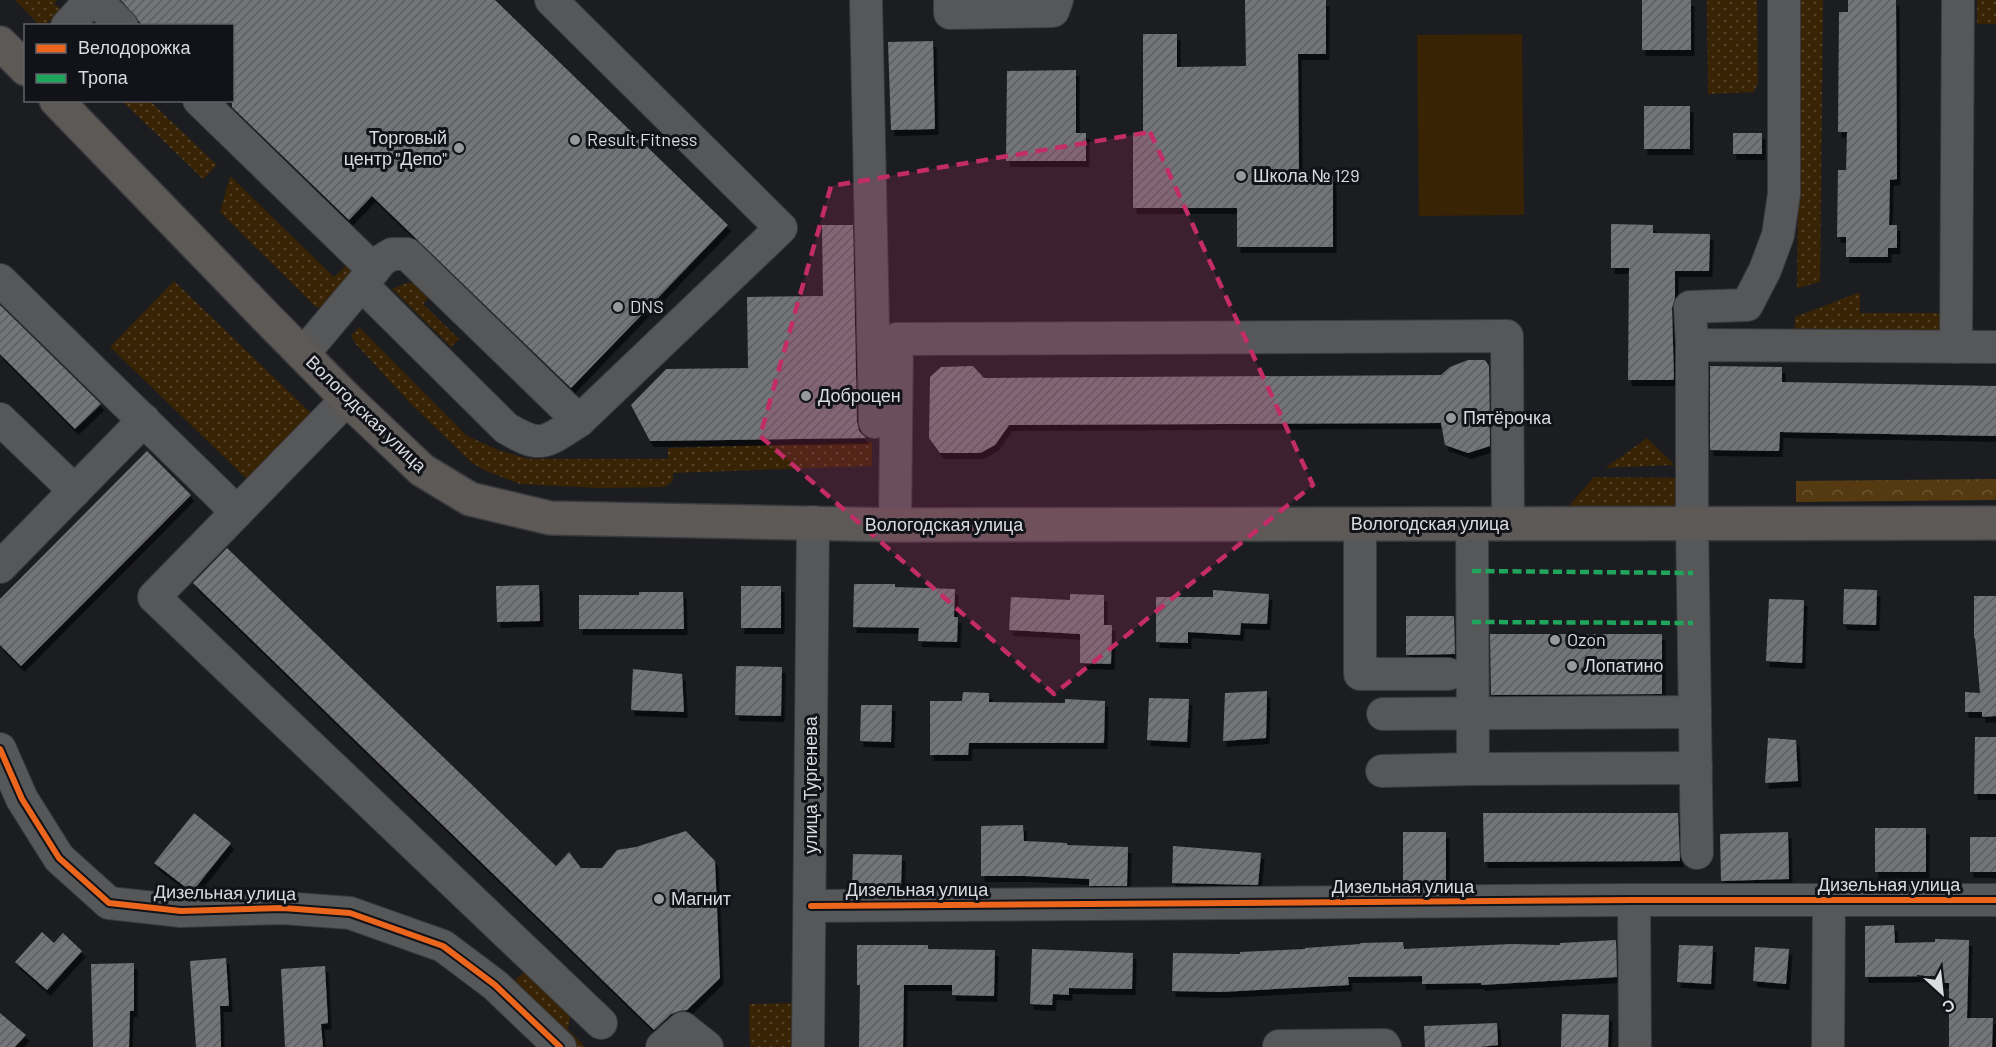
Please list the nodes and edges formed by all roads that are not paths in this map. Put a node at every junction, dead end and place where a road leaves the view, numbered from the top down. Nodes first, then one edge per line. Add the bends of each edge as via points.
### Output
1 (91, 0) edge
2 (96, 0) edge
3 (551, 0) edge
4 (866, 0) edge
5 (950, 0) edge
6 (1057, 0) edge
7 (1784, 0) edge
8 (1958, 0) edge
9 (69, 24) edge
10 (120, 24) edge
11 (0, 43) edge
12 (24, 67) edge
13 (58, 102) edge
14 (201, 102) edge
15 (368, 277) junction
16 (0, 280) edge
17 (1692, 345) junction
18 (1956, 347) junction
19 (1996, 347) edge
20 (303, 354) junction
21 (347, 399) junction
22 (0, 419) edge
23 (144, 420) junction
24 (579, 421) junction
25 (75, 491) junction
26 (237, 512) junction
27 (813, 522) junction
28 (1692, 522) junction
29 (1996, 523) edge
30 (1360, 524) junction
31 (1472, 524) junction
32 (1508, 524) junction
33 (886, 525) junction
34 (0, 567) edge
35 (1448, 674) dead end
36 (1473, 712) junction
37 (1695, 712) junction
38 (1383, 714) dead end
39 (0, 749) edge
40 (1696, 768) junction
41 (1473, 769) junction
42 (1382, 771) dead end
43 (1697, 853) dead end
44 (1634, 900) junction
45 (1829, 900) junction
46 (1996, 900) edge
47 (810, 906) junction
48 (601, 1023) dead end
49 (1279, 1046) edge
50 (560, 1047) edge
51 (662, 1047) edge
52 (707, 1047) edge
53 (808, 1047) edge
54 (1385, 1047) edge
55 (1635, 1047) edge
56 (1828, 1047) edge

1 - 9 street
2 - 10 street
3 - 24 street via 781,228
4 - 33 street
5 - 6 street via 950,12 1053,11
7 - 17 street via 1784,194 1778,235 1766,270 1747,305 1690,307
8 - 18 street
11 - 12 main road
13 - 20 main road, Вологодская улица
14 - 15 street
15 - 20 street
15 - 24 street via 506,428 525,440 545,442
15 - 24 street via 392,254 407,254
16 - 23 street
17 - 18 street
17 - 28 street
18 - 19 street
20 - 21 main road, Вологодская улица
21 - 26 street
21 - 27 main road, Вологодская улица via 422,470 470,499 550,518
22 - 25 street
23 - 25 street
23 - 26 street
25 - 34 street
26 - 48 street via 154,597
27 - 33 main road, Вологодская улица
27 - 47 street, улица Тургенева
28 - 29 main road, Вологодская улица
28 - 32 main road, Вологодская улица
28 - 37 street
30 - 31 main road, Вологодская улица
30 - 33 main road, Вологодская улица
30 - 35 street via 1360,674
31 - 32 main road, Вологодская улица
31 - 36 street
32 - 33 street via 1507,336 897,339
36 - 37 street
36 - 38 street
36 - 41 street
37 - 40 street
39 - 50 street, Дизельная улица via 22,799 59,858 109,903 181,911 283,908 350,913 443,946 495,985
40 - 41 street
40 - 43 street
41 - 42 street
44 - 45 street, Дизельная улица
44 - 47 street, Дизельная улица
44 - 55 street
45 - 46 street, Дизельная улица
45 - 56 street
47 - 53 street, улица Тургенева
49 - 54 street
51 - 52 street via 683,1028

